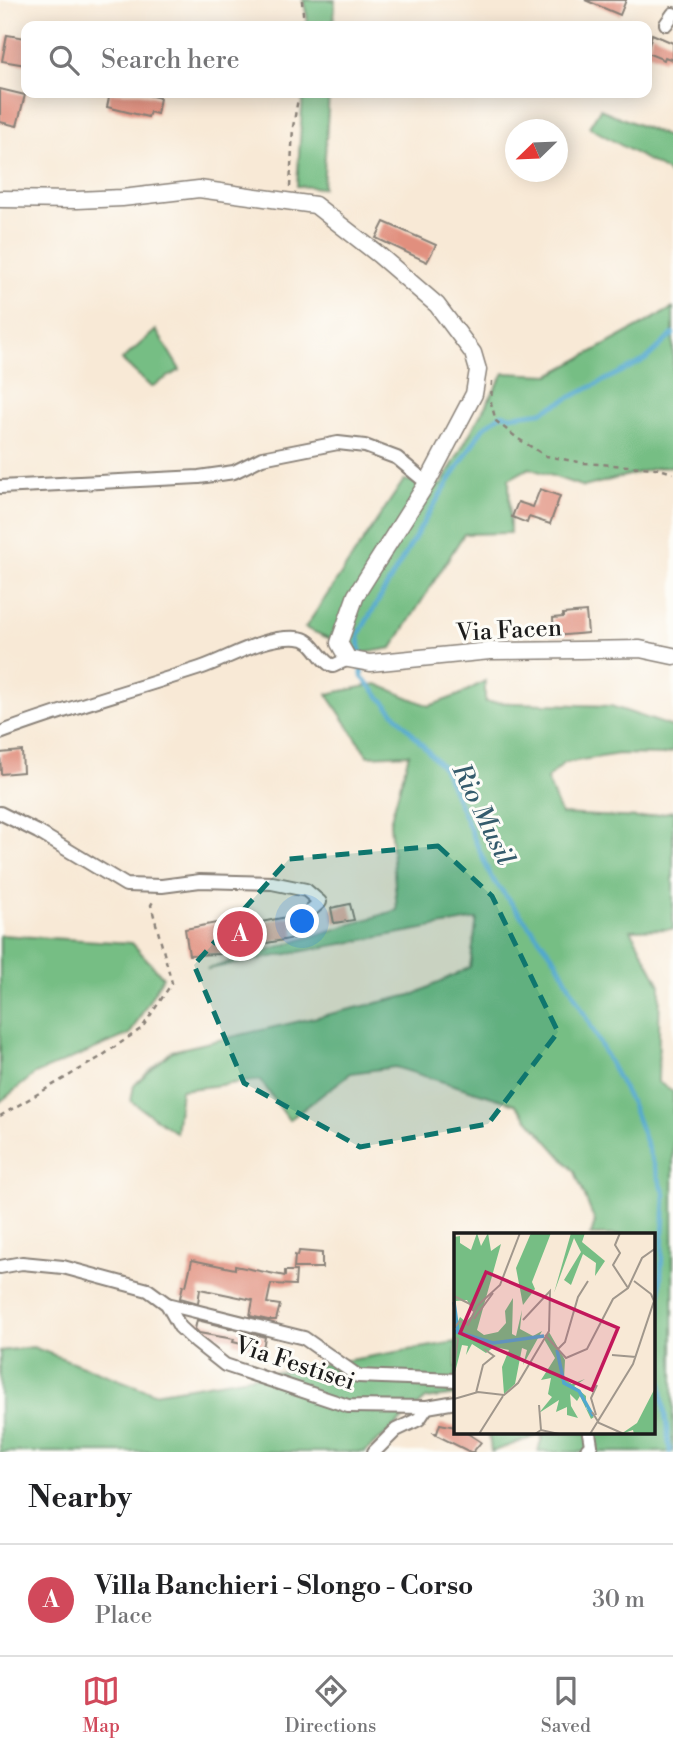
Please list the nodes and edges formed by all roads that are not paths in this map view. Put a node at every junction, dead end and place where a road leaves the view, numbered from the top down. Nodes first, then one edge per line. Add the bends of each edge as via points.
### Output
1 (0, 199) edge
2 (427, 483) junction
3 (0, 487) edge
4 (673, 656) edge
5 (348, 659) junction
6 (0, 733) edge
7 (0, 813) edge
8 (301, 919) dead end
9 (0, 1267) edge
10 (167, 1304) junction
11 (454, 1380) edge
12 (449, 1403) edge
13 (427, 1407) junction
14 (589, 1434) edge
15 (374, 1452) edge
16 (585, 1452) edge

1 - 2 street via 122,198 199,189 315,205 438,305 473,353 478,370 474,394
2 - 3 street via 397,458 365,446 338,443 199,477
2 - 5 street via 356,595 339,643
4 - 5 street, Via Facen via 640,649 490,651 370,663
5 - 6 street via 333,666 326,663 311,643 299,637 264,642 206,666
7 - 8 street via 126,884 236,881 306,890 320,902
9 - 10 street, Via Festisei via 22,1263 63,1267 148,1290
10 - 11 street via 304,1338 358,1376
10 - 13 street, Via Festisei via 180,1327 225,1365 348,1406
12 - 13 street, Via Festisei
13 - 15 street via 419,1419 396,1430
14 - 16 street via 591,1445

